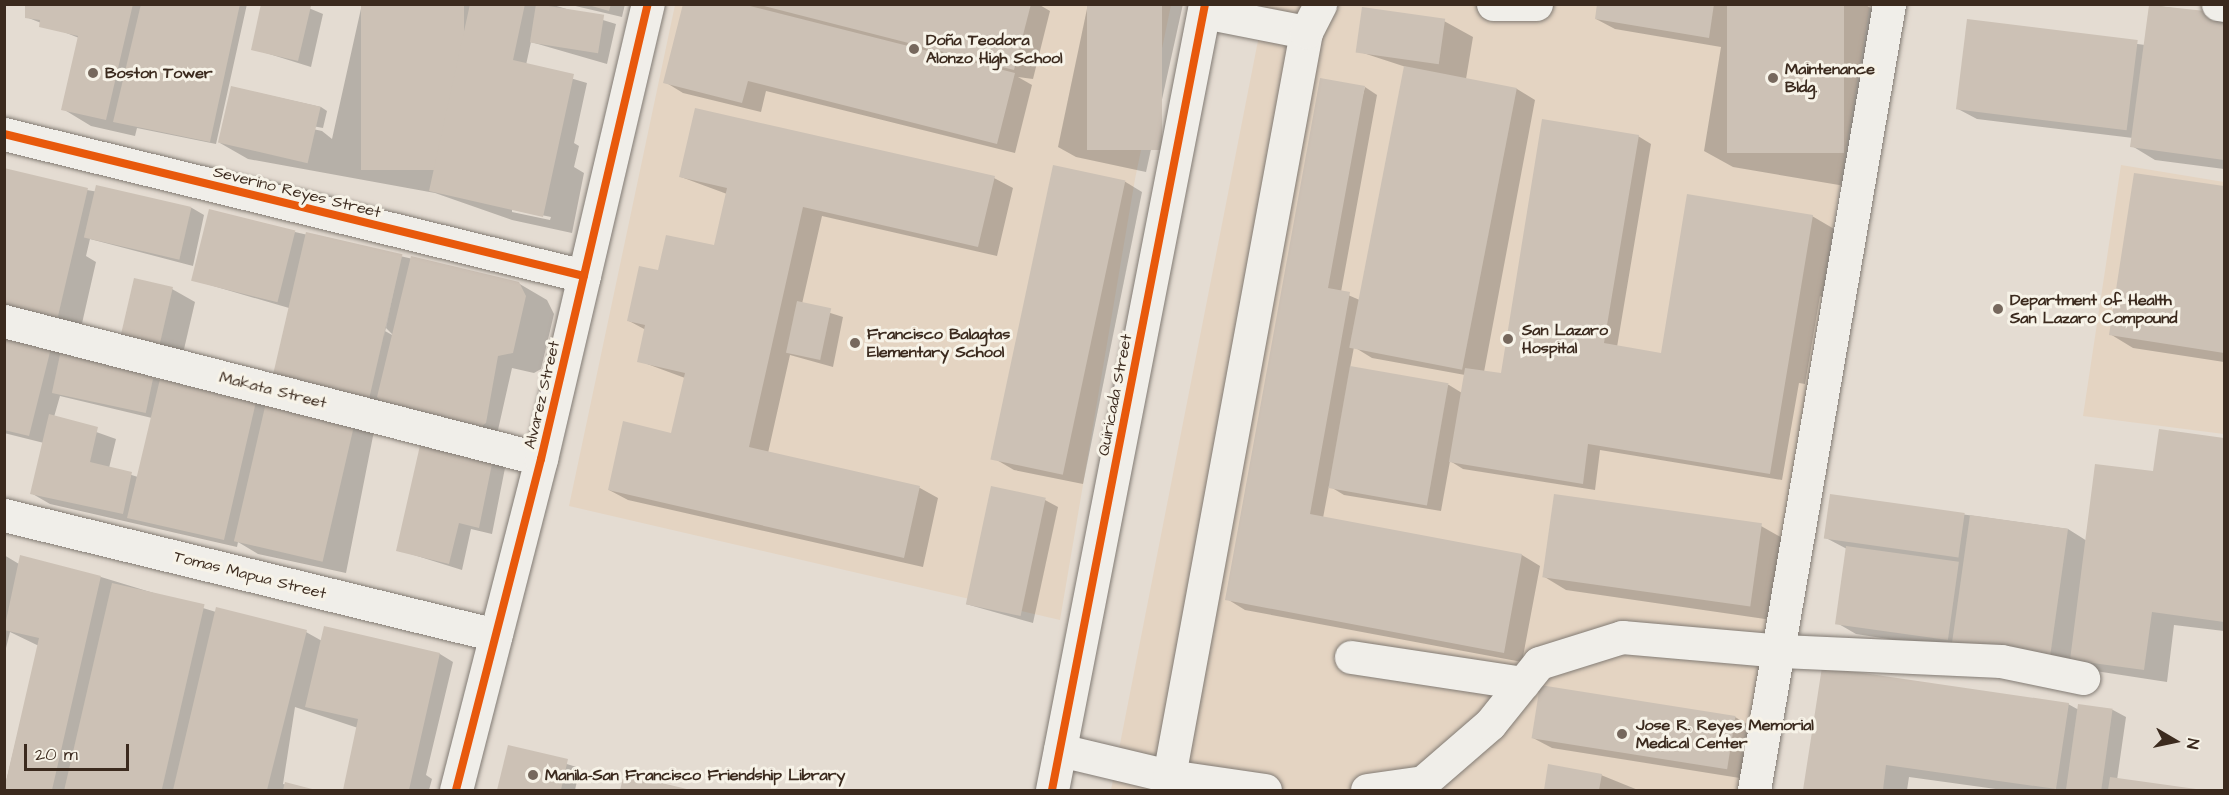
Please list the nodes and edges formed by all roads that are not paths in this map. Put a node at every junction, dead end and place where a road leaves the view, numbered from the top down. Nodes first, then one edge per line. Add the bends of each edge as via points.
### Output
1 (648, 4) edge
2 (1493, 4) edge
3 (1536, 4) edge
4 (1888, 4) edge
5 (2218, 4) edge
6 (2224, 5) edge
7 (1204, 8) edge
8 (1313, 18) edge
9 (4, 134) edge
10 (584, 276) junction
11 (4, 321) edge
12 (541, 459) junction
13 (4, 515) edge
14 (496, 635) junction
15 (1782, 651) junction
16 (1351, 657) dead end
17 (2083, 678) dead end
18 (1523, 683) junction
19 (1060, 750) junction
20 (1169, 776) junction
21 (456, 790) edge
22 (1052, 790) edge
23 (1265, 790) edge
24 (1366, 790) edge
25 (1754, 790) edge

1 - 10 street, Alvarez Street
2 - 3 street
4 - 15 street
5 - 6 street
7 - 8 street
7 - 19 street, Quiricada Street
8 - 20 street
9 - 10 street, Severino Reyes Street
10 - 12 street, Alvarez Street
11 - 12 street, Makata Street
12 - 14 street, Alvarez Street
13 - 14 street, Tomas Mapua Street
14 - 21 street, Alvarez Street
15 - 17 street via 2001,662
15 - 18 street via 1622,637 1539,663
15 - 25 street
16 - 18 street
18 - 24 street via 1490,724 1422,782
19 - 20 street
19 - 22 street, Quiricada Street
20 - 23 street

